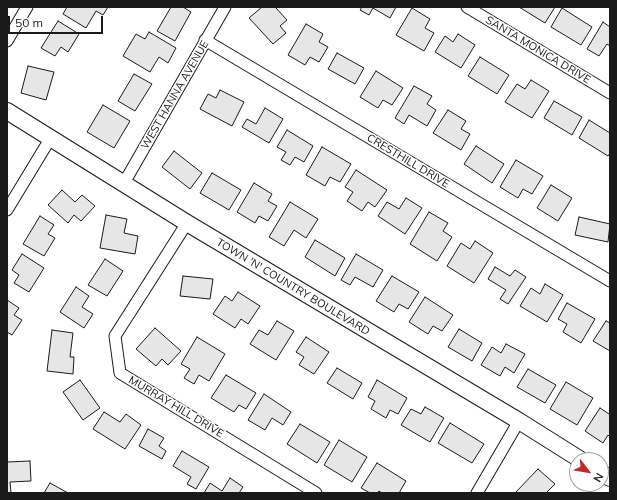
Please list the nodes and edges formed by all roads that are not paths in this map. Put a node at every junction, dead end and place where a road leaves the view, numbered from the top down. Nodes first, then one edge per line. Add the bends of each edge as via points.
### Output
1 (27, 7) edge
2 (225, 7) edge
3 (466, 7) edge
4 (206, 40) junction
5 (7, 41) edge
6 (610, 93) edge
7 (7, 111) edge
8 (50, 139) junction
9 (124, 183) junction
10 (7, 210) edge
11 (187, 223) junction
12 (608, 276) edge
13 (518, 421) junction
14 (569, 453) edge
15 (316, 493) edge
16 (477, 493) edge

1 - 5 street
2 - 4 street, WEST HANNA AVENUE
3 - 6 street, SANTA MONICA DRIVE
4 - 9 street, WEST HANNA AVENUE
4 - 12 street, CRESTHILL DRIVE
7 - 8 street, TOWN 'N' COUNTRY BOULEVARD
8 - 9 street, TOWN 'N' COUNTRY BOULEVARD
8 - 10 street
9 - 11 street, TOWN 'N' COUNTRY BOULEVARD
11 - 13 street, TOWN 'N' COUNTRY BOULEVARD
11 - 15 street, MURRAY HILL DRIVE via 115,336 120,374
13 - 14 street, TOWN 'N' COUNTRY BOULEVARD
13 - 16 street

